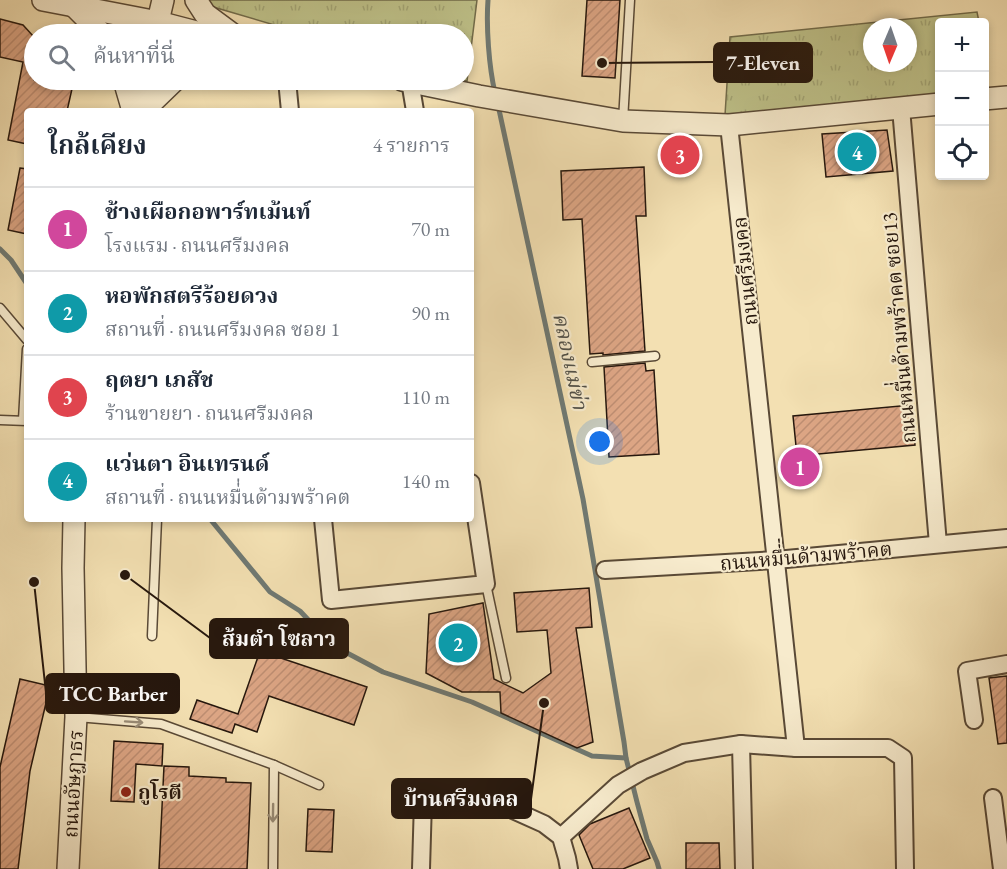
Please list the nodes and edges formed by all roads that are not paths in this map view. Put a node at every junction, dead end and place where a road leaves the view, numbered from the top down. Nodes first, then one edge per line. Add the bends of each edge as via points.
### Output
1 (43, 0) edge
2 (111, 0) edge
3 (163, 0) edge
4 (195, 0) edge
5 (630, 0) edge
6 (74, 6) junction
7 (92, 24) edge
8 (141, 24) edge
9 (157, 24) edge
10 (218, 24) edge
11 (128, 90) edge
12 (141, 90) edge
13 (165, 90) edge
14 (288, 90) edge
15 (409, 90) edge
16 (452, 90) edge
17 (1007, 97) edge
18 (989, 99) edge
19 (935, 104) edge
20 (134, 108) edge
21 (136, 108) edge
22 (146, 108) edge
23 (290, 108) edge
24 (414, 108) edge
25 (902, 108) junction
26 (623, 121) junction
27 (729, 125) junction
28 (0, 308) edge
29 (24, 336) edge
30 (655, 356) dead end
31 (592, 362) dead end
32 (0, 420) edge
33 (24, 421) edge
34 (474, 503) edge
35 (74, 522) edge
36 (157, 522) edge
37 (323, 522) edge
38 (1007, 538) edge
39 (938, 544) junction
40 (776, 560) junction
41 (605, 570) dead end
42 (486, 584) junction
43 (152, 636) dead end
44 (1007, 664) edge
45 (506, 678) dead end
46 (76, 717) junction
47 (974, 720) dead end
48 (741, 744) junction
49 (796, 748) junction
50 (274, 765) junction
51 (319, 785) dead end
52 (993, 798) dead end
53 (561, 837) junction
54 (68, 869) edge
55 (273, 869) edge
56 (421, 869) edge
57 (569, 869) edge
58 (744, 869) edge
59 (905, 869) edge
60 (1002, 869) edge

1 - 6 street
2 - 6 street
3 - 9 street
4 - 10 street
5 - 26 lane
6 - 7 street
6 - 8 street
11 - 20 street
12 - 21 street
13 - 22 street
14 - 23 street
15 - 24 street
16 - 26 street
17 - 18 street
19 - 25 street
25 - 27 street
25 - 39 street, ถนนหมื่่นด้ามพร้าคต ซอย13
26 - 27 street
27 - 40 street, ถนนศรีมงคล
28 - 29 lane
30 - 31 lane
32 - 33 lane
34 - 42 street
35 - 46 street, ถนนอัษฎาธร
36 - 43 lane
37 - 42 street via 331,600
38 - 39 street, ถนนหมื่่นด้ามพร้าคต
39 - 40 street, ถนนหมื่่นด้ามพร้าคต
40 - 41 street, ถนนหมื่่นด้ามพร้าคต
40 - 49 street, ถนนศรีมงคล
42 - 45 lane
44 - 47 street via 967,671
46 -> 50 lane via 161,724
46 - 54 street, ถนนอัษฎาธร
48 - 49 street
48 - 53 street via 684,753 642,771 618,785
48 - 58 street
49 - 59 street via 888,748 903,758
50 - 51 lane
50 -> 55 lane
52 - 60 street
53 - 56 street via 544,824 502,805 423,801
53 - 57 street

